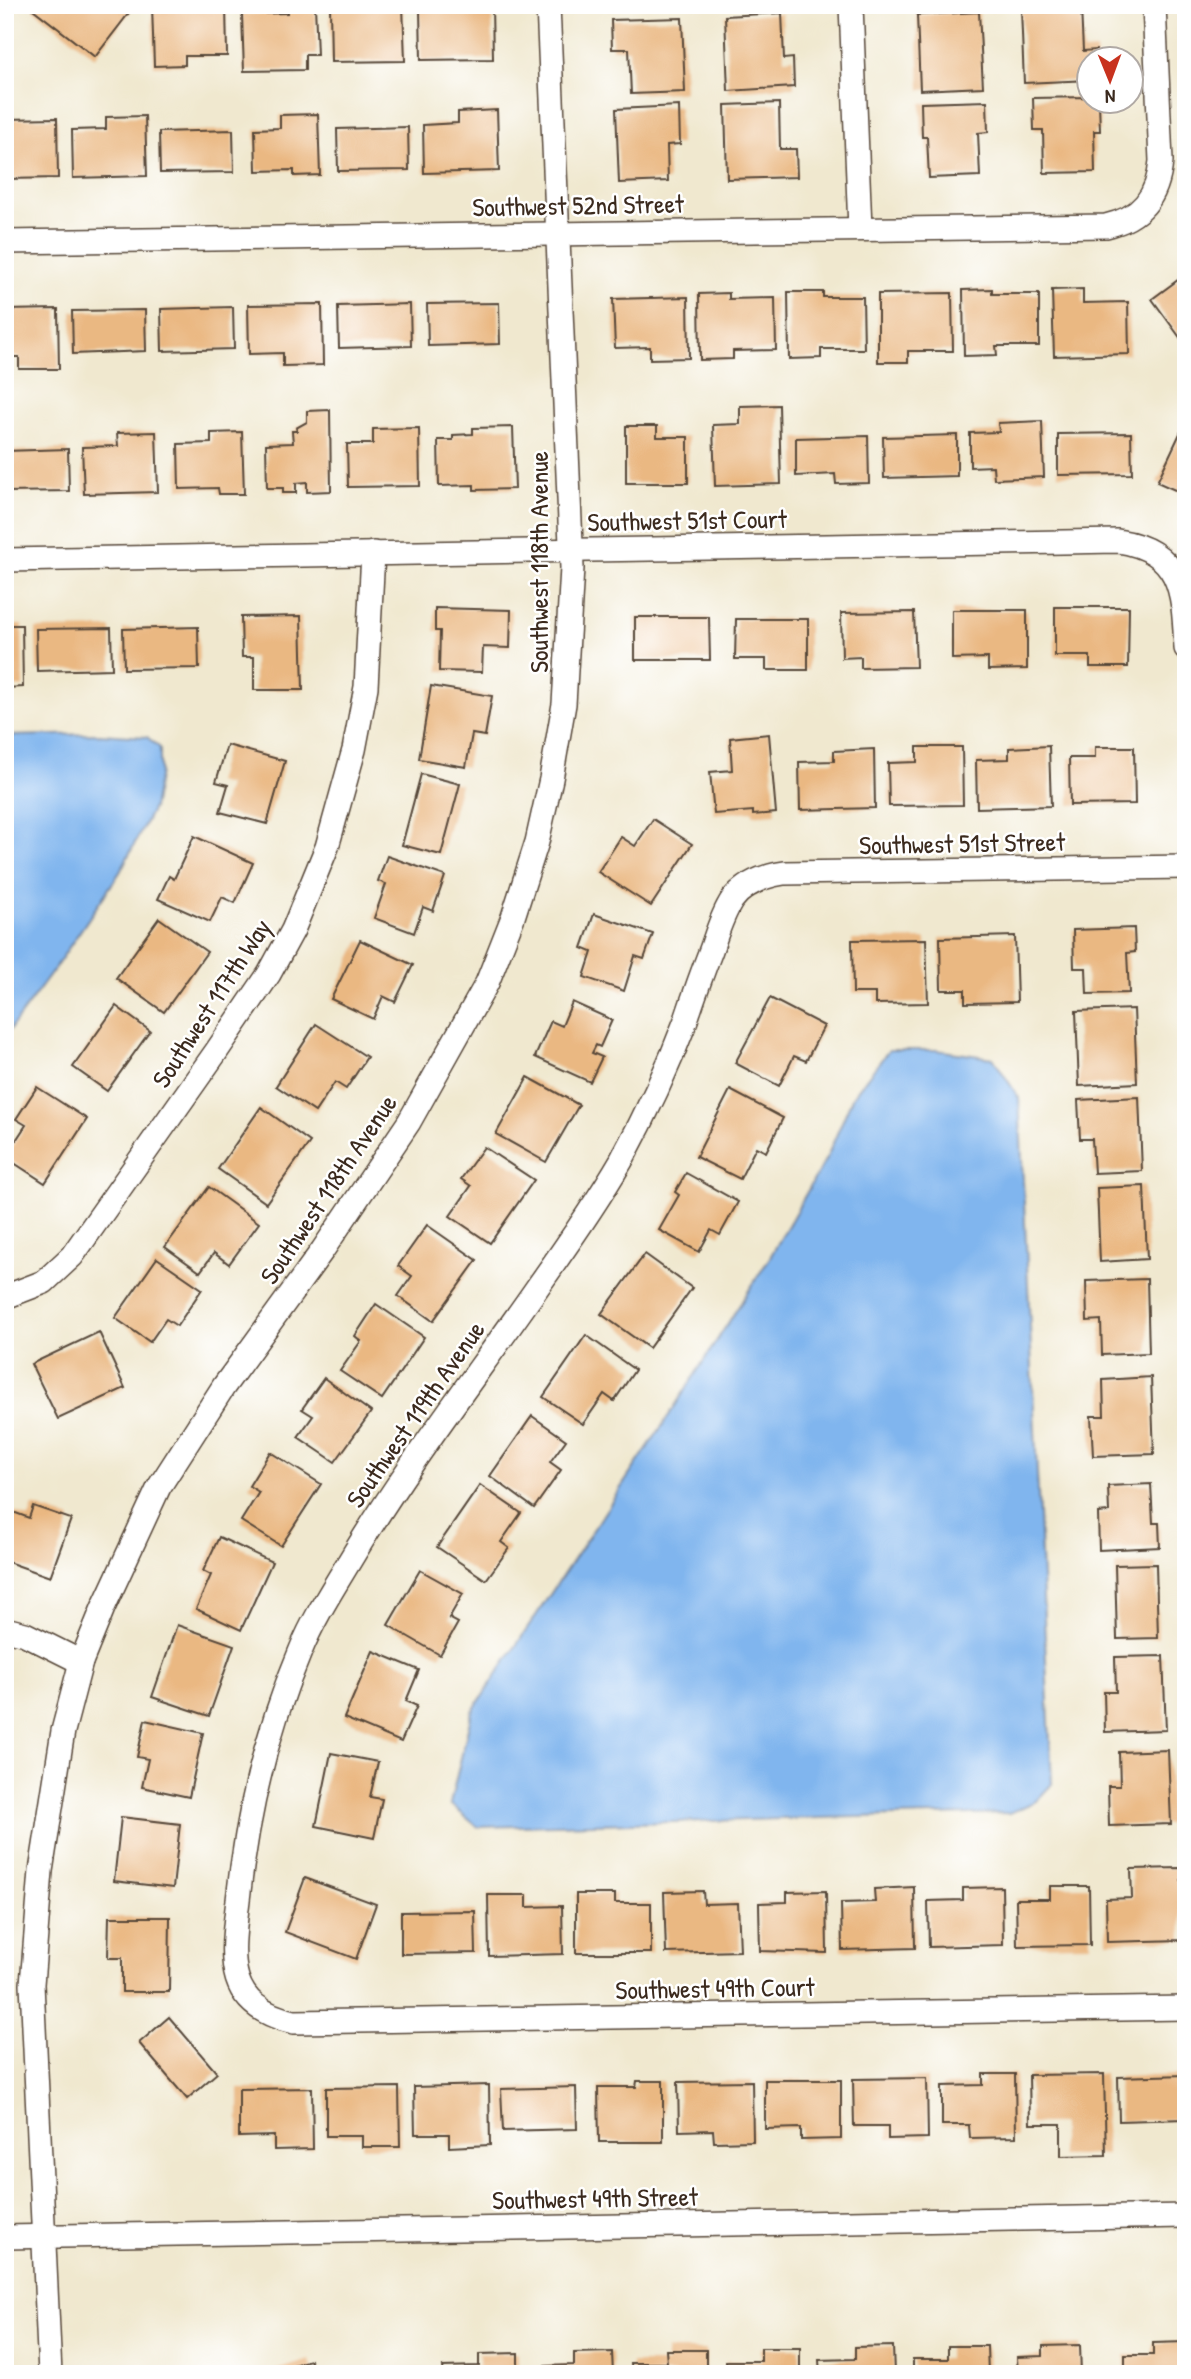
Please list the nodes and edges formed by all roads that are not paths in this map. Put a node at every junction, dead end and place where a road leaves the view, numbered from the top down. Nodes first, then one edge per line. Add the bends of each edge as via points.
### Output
1 (548, 5) edge
2 (851, 5) edge
3 (1154, 5) edge
4 (860, 229) junction
5 (558, 233) junction
6 (5, 242) edge
7 (571, 550) junction
8 (373, 553) junction
9 (5, 559) edge
10 (1186, 648) edge
11 (1186, 867) edge
12 (743, 888) joint
13 (5, 1297) edge
14 (5, 1629) edge
15 (80, 1662) junction
16 (252, 2001) joint
17 (1186, 2008) edge
18 (1186, 2216) edge
19 (44, 2235) junction
20 (5, 2237) edge
21 (50, 2374) edge

1 - 5 street, Southwest 118th Avenue
2 - 4 street
3 - 4 street, Southwest 52nd Street via 1160,178 1145,205 1124,222 1106,226
4 - 5 street, Southwest 52nd Street
5 - 6 street, Southwest 52nd Street
5 - 7 street, Southwest 118th Avenue
7 - 8 street, Southwest 51st Court
7 - 10 street, Southwest 51st Court via 1132,543 1157,554 1173,572 1182,591
7 - 15 street, Southwest 118th Avenue via 564,704 551,779 533,855 488,983 410,1122 223,1386 159,1487
8 - 9 street, Southwest 51st Court
8 - 13 street, Southwest 117th Way via 366,687 354,750 327,847 293,930 269,974 72,1256 44,1282
11 - 12 street, Southwest 51st Street via 784,873
12 - 16 street, Southwest 119th Avenue via 725,911 673,1054 620,1162 575,1234 382,1507 301,1649 276,1712 244,1844 233,1966 244,1994
14 - 15 street
15 - 19 street, Southwest 118th Avenue via 63,1731 35,1926 32,1984
16 - 17 street, Southwest 49th Court via 282,2019 311,2023
18 - 19 street, Southwest 49th Street
19 - 20 street, Southwest 49th Street
19 - 21 street, Southwest 118th Avenue

